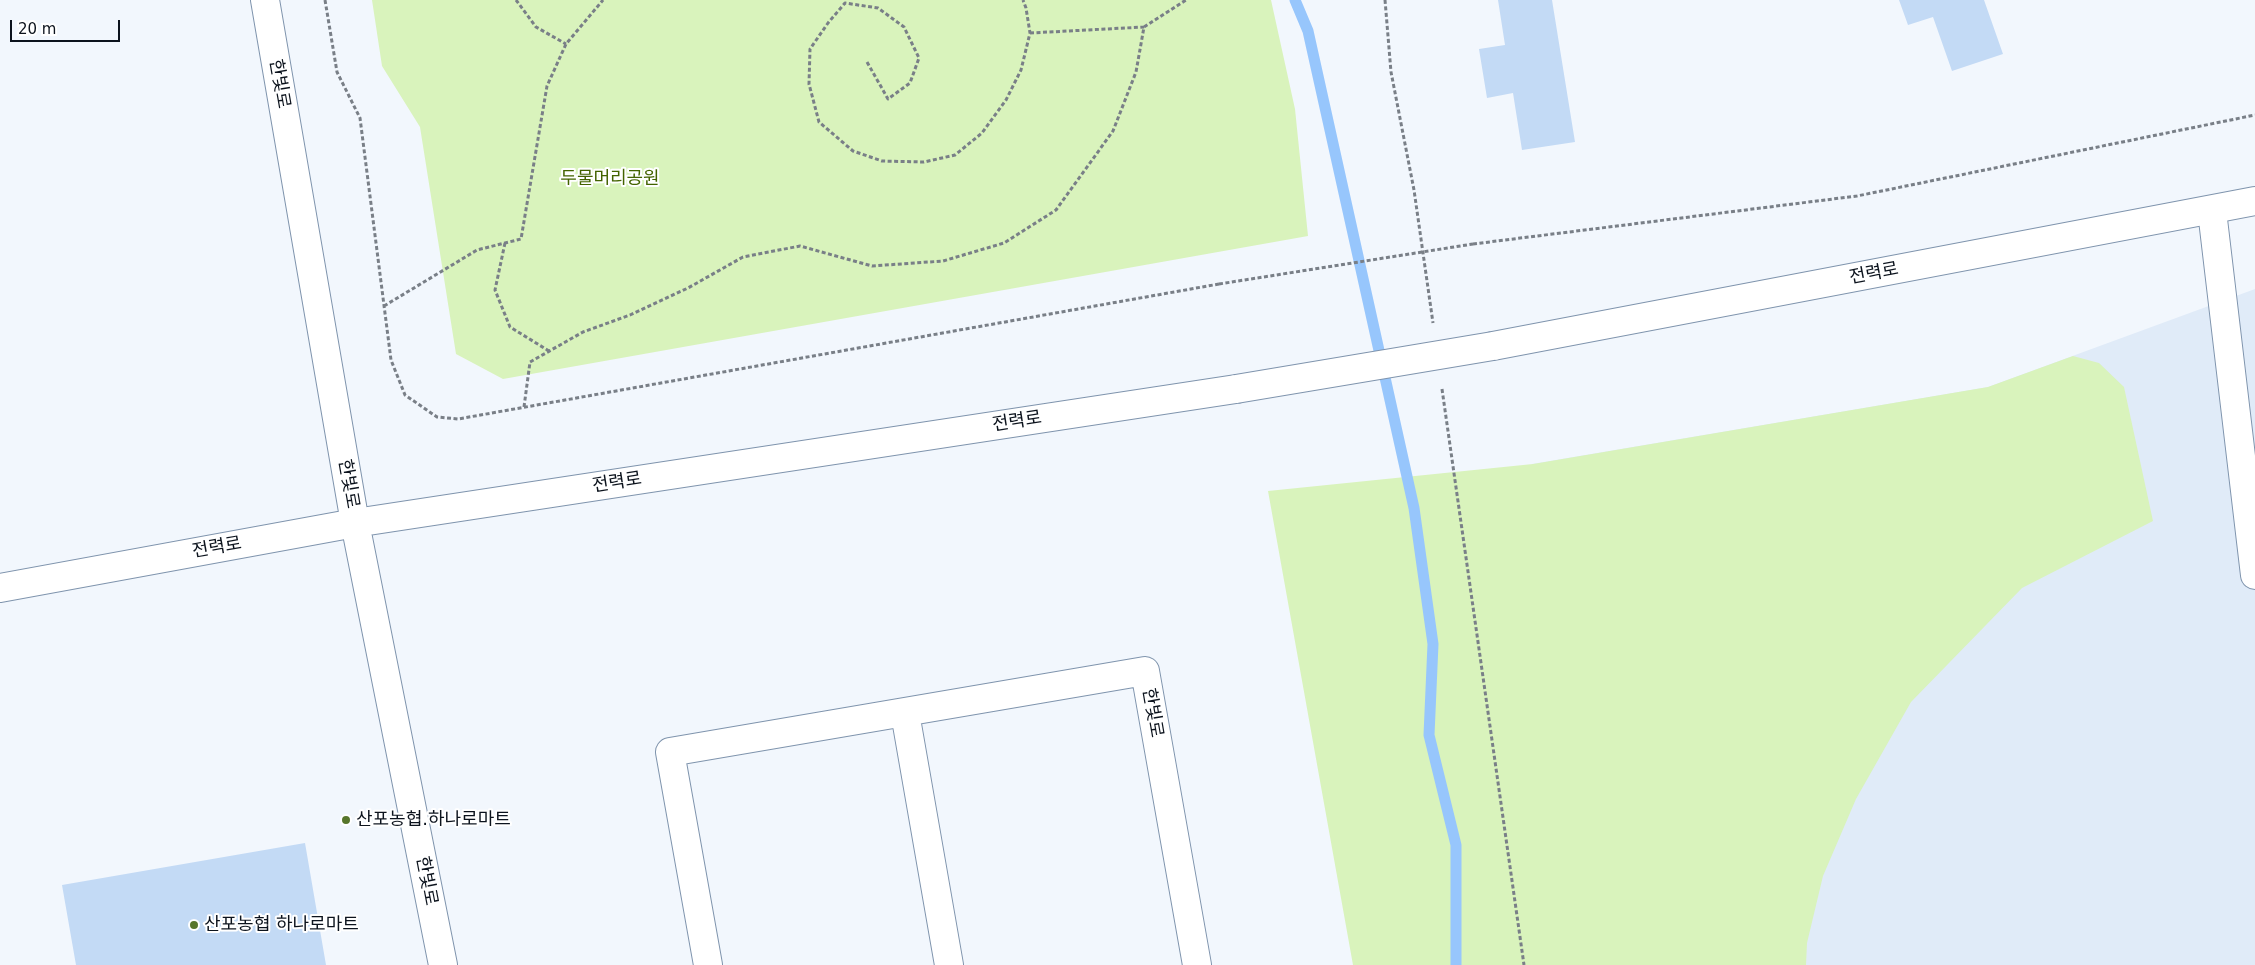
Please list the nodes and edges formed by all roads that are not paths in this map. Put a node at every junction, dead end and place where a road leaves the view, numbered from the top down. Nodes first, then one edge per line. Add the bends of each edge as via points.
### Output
1 (265, 0) edge
2 (2255, 201) edge
3 (2212, 211) junction
4 (355, 523) junction
5 (2254, 566) edge
6 (0, 588) edge
7 (905, 713) junction
8 (443, 965) edge
9 (708, 965) edge
10 (949, 965) edge
11 (1197, 965) edge

1 - 4 street, 한빛로
2 - 3 street, 전력로
3 - 4 street, 전력로, bridge via 1493,346
3 - 5 street
4 - 6 street, 전력로
4 - 8 street, 한빛로
7 - 9 street, 한빛로 via 670,752
7 - 10 street
7 - 11 street, 한빛로 via 1145,672

